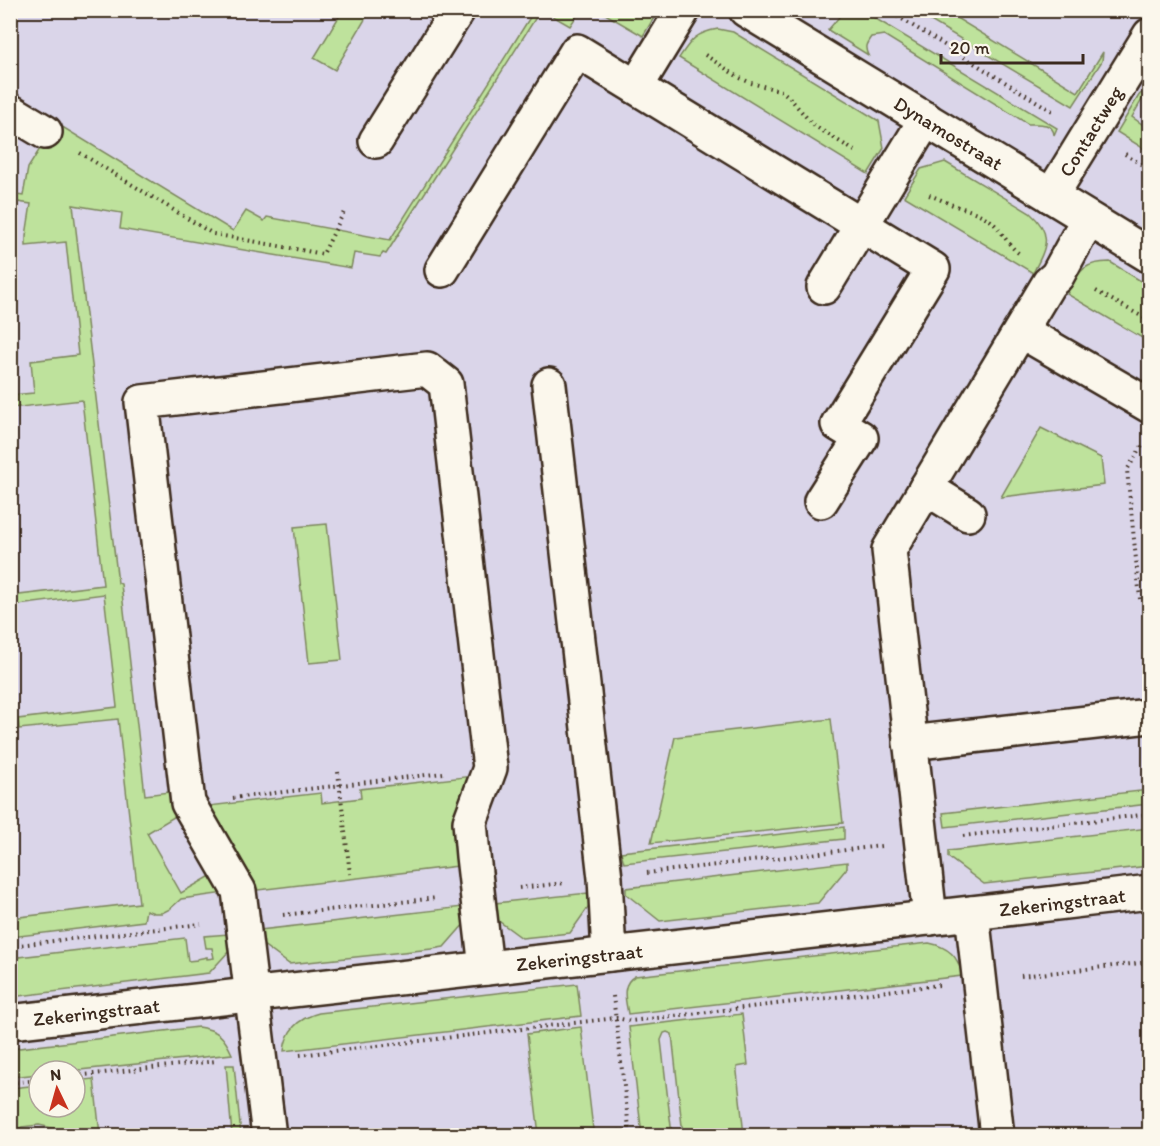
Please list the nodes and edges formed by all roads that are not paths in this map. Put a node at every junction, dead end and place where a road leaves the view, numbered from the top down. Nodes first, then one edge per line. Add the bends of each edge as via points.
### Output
1 (458, 10) edge
2 (683, 10) edge
3 (746, 10) edge
4 (1145, 54) edge
5 (636, 87) junction
6 (10, 111) edge
7 (926, 119) junction
8 (45, 132) road end
9 (376, 141) dead end
10 (1052, 196) junction
11 (1088, 219) junction
12 (862, 226) junction
13 (1149, 256) edge
14 (442, 270) dead end
15 (824, 287) dead end
16 (1021, 331) junction
17 (549, 385) dead end
18 (1149, 406) edge
19 (926, 488) junction
20 (821, 501) dead end
21 (968, 514) dead end
22 (1149, 716) edge
23 (910, 743) junction
24 (1149, 892) edge
25 (972, 913) junction
26 (930, 918) junction
27 (609, 954) junction
28 (486, 968) junction
29 (251, 994) junction
30 (10, 1022) edge
31 (269, 1136) edge
32 (997, 1136) edge

1 - 9 street
2 - 5 street
3 - 7 street, Dynamostraat
4 - 10 street, Contactweg
5 - 12 street
5 - 14 street via 577,51
6 - 8 street
7 - 10 street, Dynamostraat
7 - 12 street
10 - 11 street, Dynamostraat
11 - 13 street, Dynamostraat
11 - 16 street
12 - 15 street
12 - 20 street via 933,269 838,424 861,438
16 - 18 street
16 - 19 street
17 - 27 street via 605,878
19 - 21 street
19 - 23 street via 889,550
22 - 23 street
23 - 26 street
24 - 25 street, Zekeringstraat
25 - 26 street, Zekeringstraat
25 - 32 street
26 - 27 street, Zekeringstraat
27 - 28 street, Zekeringstraat
28 - 29 street, Zekeringstraat
28 - 29 street via 470,822 490,768 446,384 427,369 142,402 188,803 239,891
29 - 30 street, Zekeringstraat
29 - 31 street

